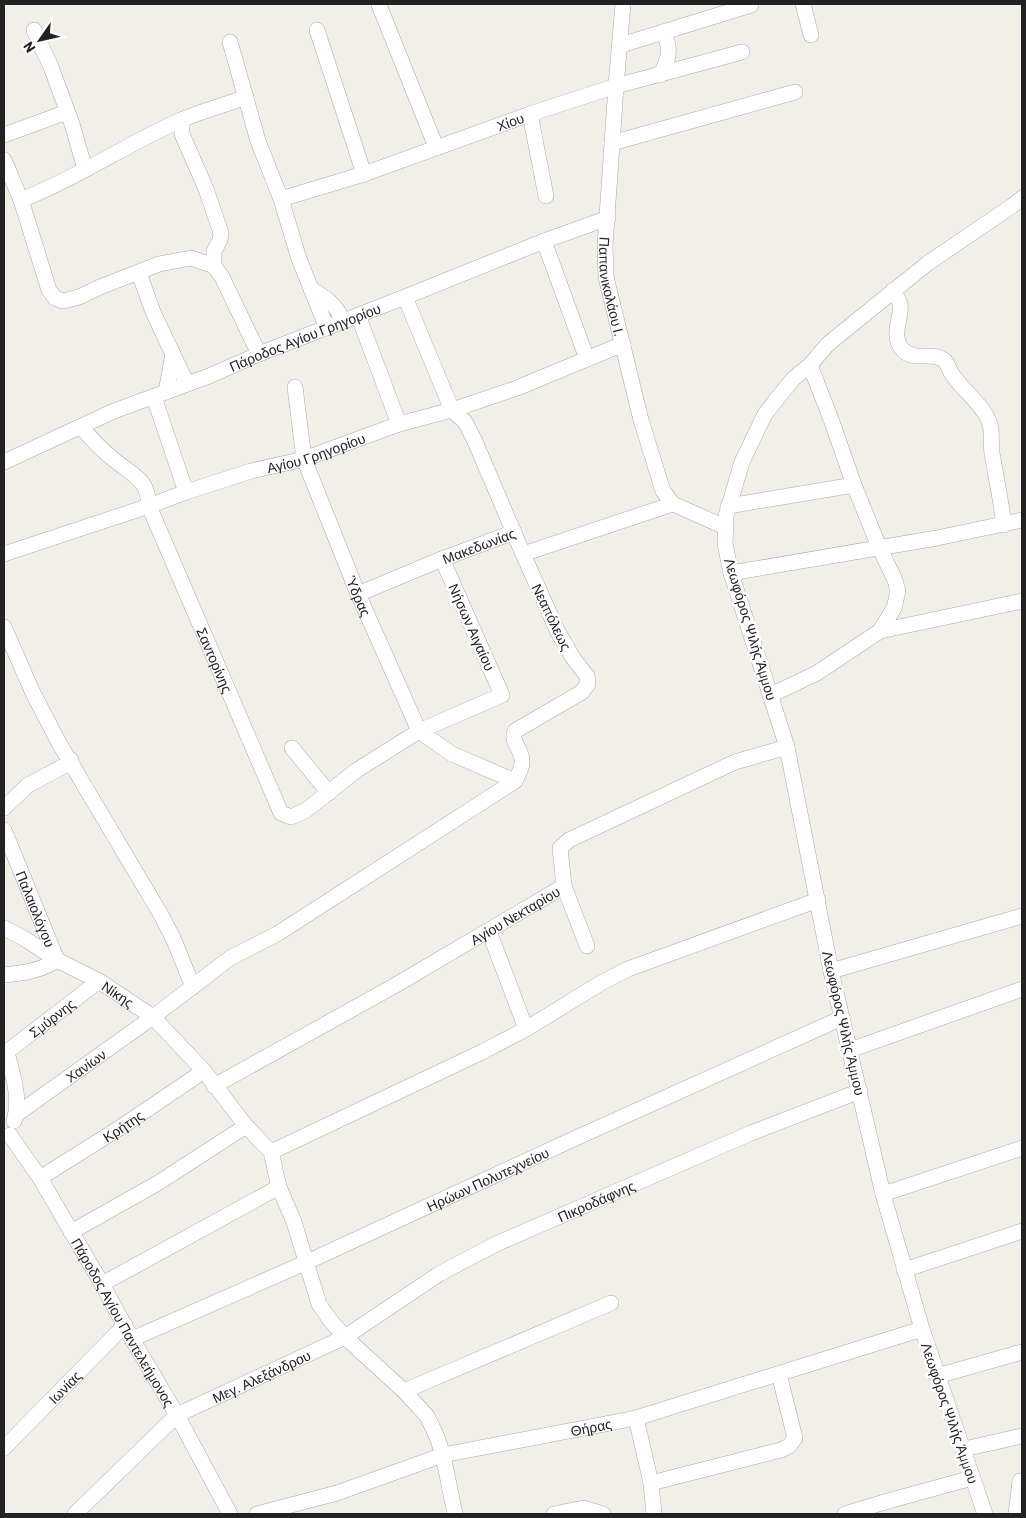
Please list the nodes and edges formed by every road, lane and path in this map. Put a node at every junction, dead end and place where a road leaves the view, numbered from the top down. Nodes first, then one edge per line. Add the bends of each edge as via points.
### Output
1 (623, 4) edge
2 (803, 4) edge
3 (379, 5) dead end
4 (751, 5) edge
5 (34, 30) dead end
6 (317, 30) dead end
7 (663, 32) junction
8 (811, 35) dead end
9 (230, 42) dead end
10 (621, 45) junction
11 (742, 52) dead end
12 (660, 75) junction
13 (616, 86) junction
14 (795, 92) dead end
15 (246, 98) junction
16 (68, 112) junction
17 (530, 114) junction
18 (182, 120) junction
19 (4, 135) edge
20 (612, 144) junction
21 (436, 147) junction
22 (4, 160) edge
23 (85, 169) junction
24 (364, 174) junction
25 (546, 196) dead end
26 (1022, 198) edge
27 (281, 199) junction
28 (21, 200) junction
29 (608, 218) junction
30 (544, 241) junction
31 (214, 266) junction
32 (139, 273) junction
33 (311, 289) junction
34 (893, 290) junction
35 (405, 297) junction
36 (358, 315) junction
37 (343, 321) junction
38 (327, 328) junction
39 (623, 344) junction
40 (173, 354) junction
41 (259, 354) junction
42 (587, 359) junction
43 (810, 365) junction
44 (187, 384) junction
45 (295, 387) dead end
46 (160, 394) junction
47 (452, 410) junction
48 (399, 424) junction
49 (81, 427) junction
50 (304, 459) junction
51 (4, 462) edge
52 (854, 485) junction
53 (186, 492) junction
54 (673, 504) junction
55 (149, 506) junction
56 (728, 506) junction
57 (1022, 520) edge
58 (1004, 525) junction
59 (725, 527) junction
60 (514, 532) junction
61 (879, 547) junction
62 (4, 554) edge
63 (523, 554) junction
64 (442, 559) junction
65 (731, 573) junction
66 (358, 594) junction
67 (1022, 601) edge
68 (4, 627) edge
69 (880, 631) junction
70 (771, 695) junction
71 (419, 731) junction
72 (788, 747) junction
73 (292, 748) dead end
74 (71, 760) junction
75 (515, 781) junction
76 (329, 793) junction
77 (4, 808) edge
78 (4, 830) edge
79 (564, 886) junction
80 (818, 900) junction
81 (1022, 916) edge
82 (4, 928) edge
83 (489, 931) junction
84 (587, 946) dead end
85 (56, 960) junction
86 (832, 971) junction
87 (4, 975) edge
88 (99, 981) junction
89 (193, 986) junction
90 (1022, 989) edge
91 (153, 1017) junction
92 (842, 1018) junction
93 (526, 1029) junction
94 (850, 1050) junction
95 (5, 1054) edge
96 (204, 1071) junction
97 (214, 1086) junction
98 (860, 1090) junction
99 (17, 1114) junction
100 (246, 1126) junction
101 (7, 1136) edge
102 (1022, 1148) edge
103 (272, 1152) junction
104 (40, 1178) junction
105 (279, 1187) junction
106 (883, 1194) junction
107 (1022, 1231) edge
108 (71, 1232) junction
109 (307, 1262) junction
110 (904, 1270) junction
111 (102, 1284) junction
112 (611, 1303) dead end
113 (922, 1329) junction
114 (129, 1332) junction
115 (345, 1337) junction
116 (1022, 1352) edge
117 (779, 1374) junction
118 (937, 1376) junction
119 (404, 1391) junction
120 (177, 1415) junction
121 (636, 1418) junction
122 (1022, 1436) edge
123 (4, 1448) edge
124 (964, 1449) junction
125 (443, 1455) junction
126 (972, 1478) junction
127 (1020, 1481) dead end
128 (651, 1483) junction
129 (890, 1507) edge
130 (75, 1514) edge
131 (230, 1514) edge
132 (257, 1514) edge
133 (455, 1514) edge
134 (554, 1514) edge
135 (603, 1514) edge
136 (654, 1514) edge
137 (850, 1514) edge
138 (985, 1514) edge
139 (1016, 1514) edge

1 - 10 street, Παπανικολάου Ι.
2 - 8 street
3 - 21 street
4 - 7 street
5 - 16 street
6 - 24 street
7 - 10 street
7 - 12 street via 669,48 667,64
9 - 15 street
10 - 13 street, Παπανικολάου Ι.
11 - 12 street, Χίου
12 - 13 street, Χίου
13 - 17 street, Χίου
13 - 20 street, Παπανικολάου Ι.
14 - 20 street
15 - 18 street
15 - 27 street via 258,141
16 - 19 street
16 - 23 street
17 - 21 street, Χίου
17 - 25 street
18 - 23 street
18 - 31 street via 182,134 206,188 221,233 214,251
20 - 29 street, Παπανικολάου Ι.
21 - 24 street, Χίου
22 - 28 street
23 - 28 street
24 - 27 street, Χίου
26 - 34 street, Λεωφόρος Ψιλής Άμμου
27 - 33 street
28 - 32 street via 49,290 55,298 63,301 78,297
29 - 30 street, Πάροδος Αγίου Γρηγορίου
29 - 39 street, Παπανικολάου Ι. via 606,277
30 - 35 street, Πάροδος Αγίου Γρηγορίου
30 - 42 street
31 - 32 street via 192,258 159,264
31 - 41 street
32 - 40 street
33 - 37 street via 339,310
33 - 38 street
34 - 43 street, Λεωφόρος Ψιλής Άμμου via 827,345
34 - 58 street via 900,304 897,338 902,348 910,355 935,356 945,361 951,374 988,417
35 - 36 street, Πάροδος Αγίου Γρηγορίου
35 - 47 street
36 - 37 street, Πάροδος Αγίου Γρηγορίου
36 - 48 street
37 - 38 street, Πάροδος Αγίου Γρηγορίου
38 - 41 street, Πάροδος Αγίου Γρηγορίου
39 - 42 street, Αγίου Γρηγορίου
39 - 54 street, Παπανικολάου Ι. via 641,420 663,491
40 - 44 street
40 - 46 street
41 - 44 street, Πάροδος Αγίου Γρηγορίου
42 - 47 street, Αγίου Γρηγορίου
43 - 52 street
43 - 56 street, Λεωφόρος Ψιλής Άμμου via 793,379 765,414 742,462
44 - 46 street, Πάροδος Αγίου Γρηγορίου
45 - 50 street, Ύδρας
46 - 49 street, Πάροδος Αγίου Γρηγορίου
46 - 53 street
47 - 48 street, Αγίου Γρηγορίου
47 - 60 street via 465,422 474,439
48 - 50 street, Αγίου Γρηγορίου
49 - 51 street, Πάροδος Αγίου Γρηγορίου
49 - 55 street, Σαντορίνης via 99,447 142,481
50 - 53 street, Αγίου Γρηγορίου via 251,471
50 - 66 street, Ύδρας
52 - 56 street
52 - 61 street
53 - 55 street, Αγίου Γρηγορίου
54 - 59 street
54 - 63 street, Μακεδωνίας
55 - 62 street, Αγίου Γρηγορίου
55 - 76 street, Σαντορίνης via 282,813 291,817
56 - 59 street, Λεωφόρος Ψιλής Άμμου
57 - 58 street
58 - 61 street
59 - 65 street, Λεωφόρος Ψιλής Άμμου
60 - 63 street, Μακεδωνίας
60 - 64 street, Μακεδωνίας
61 - 65 street
61 - 69 street via 898,591 894,608
63 - 75 street, Νεαπόλεως via 556,630 587,676 588,684 582,692 516,731 513,736 522,761
64 - 66 street, Μακεδωνίας
64 - 71 street, Νήσων Αιγαίου via 502,695
65 - 70 street, Λεωφόρος Ψιλής Άμμου
66 - 71 street, Ύδρας
67 - 69 street
68 - 74 street via 33,693
69 - 70 street via 817,673
70 - 72 street, Λεωφόρος Ψιλής Άμμου
71 - 75 street via 452,754
71 - 76 street via 357,770
72 - 79 street, Αγίου Νεκταρίου via 735,762 569,840 560,848
72 - 80 street, Λεωφόρος Ψιλής Άμμου
73 - 76 street
74 - 77 street via 28,785
74 - 89 street via 160,913
75 - 89 street, Χανίων via 277,934 230,958
78 - 85 street, Παλαιολόγου
79 - 83 street, Αγίου Νεκταρίου
79 - 84 street
80 - 86 street, Λεωφόρος Ψιλής Άμμου
80 - 93 street via 628,969
81 - 86 street
82 - 85 street, Νίκης
83 - 93 street
83 - 97 street, Αγίου Νεκταρίου
85 - 87 street via 32,972
85 - 88 street, Νίκης
86 - 92 street, Λεωφόρος Ψιλής Άμμου
88 - 91 street, Νίκης
88 - 95 street, Σμύρνης
89 - 91 street, Χανίων
90 - 94 street
91 - 96 street, Νίκης
91 - 99 street, Χανίων
92 - 94 street, Λεωφόρος Ψιλής Άμμου
92 - 109 street, Ηρώων Πολυτεχνείου
93 - 103 street
94 - 98 street, Λεωφόρος Ψιλής Άμμου
95 - 99 street via 15,1081
96 - 97 street, Νίκης
96 - 104 street, Κρήτης
97 - 100 street, Νίκης
98 - 106 street, Λεωφόρος Ψιλής Άμμου
98 - 115 street, Πικροδάφνης via 751,1133 496,1244 439,1274
99 - 101 street
100 - 103 street, Νίκης
100 - 108 street via 158,1183
101 - 104 street, Πάροδος Αγίου Παντελεήμονος
102 - 106 street
103 - 105 street
104 - 108 street, Πάροδος Αγίου Παντελεήμονος
105 - 109 street
105 - 111 street
106 - 110 street, Λεωφόρος Ψιλής Άμμου
107 - 110 street
108 - 111 street, Πάροδος Αγίου Παντελεήμονος
109 - 114 street, Ηρώων Πολυτεχνείου
109 - 115 street via 320,1304
110 - 113 street, Λεωφόρος Ψιλής Άμμου
111 - 114 street, Πάροδος Αγίου Παντελεήμονος
112 - 119 street
113 - 117 street, Θήρας
113 - 118 street, Λεωφόρος Ψιλής Άμμου
114 - 120 street, Πάροδος Αγίου Παντελεήμονος
114 - 123 street, Ιωνίας
115 - 119 street
115 - 120 street, Μεγ. Αλεξάνδρου
116 - 118 street
117 - 121 street, Θήρας
117 - 128 street via 794,1438 789,1446
118 - 124 street, Λεωφόρος Ψιλής Άμμου
119 - 125 street via 427,1416
120 - 130 street, Μεγ. Αλεξάνδρου
120 - 131 street, Πάροδος Αγίου Παντελεήμονος
121 - 125 street, Θήρας
121 - 128 street
122 - 124 street
124 - 126 street, Λεωφόρος Ψιλής Άμμου
125 - 132 street, Θήρας via 337,1493
125 - 133 street
126 - 129 street
126 - 138 street, Λεωφόρος Ψιλής Άμμου
127 - 139 street
128 - 136 street
129 - 137 street
134 - 135 street via 583,1508

